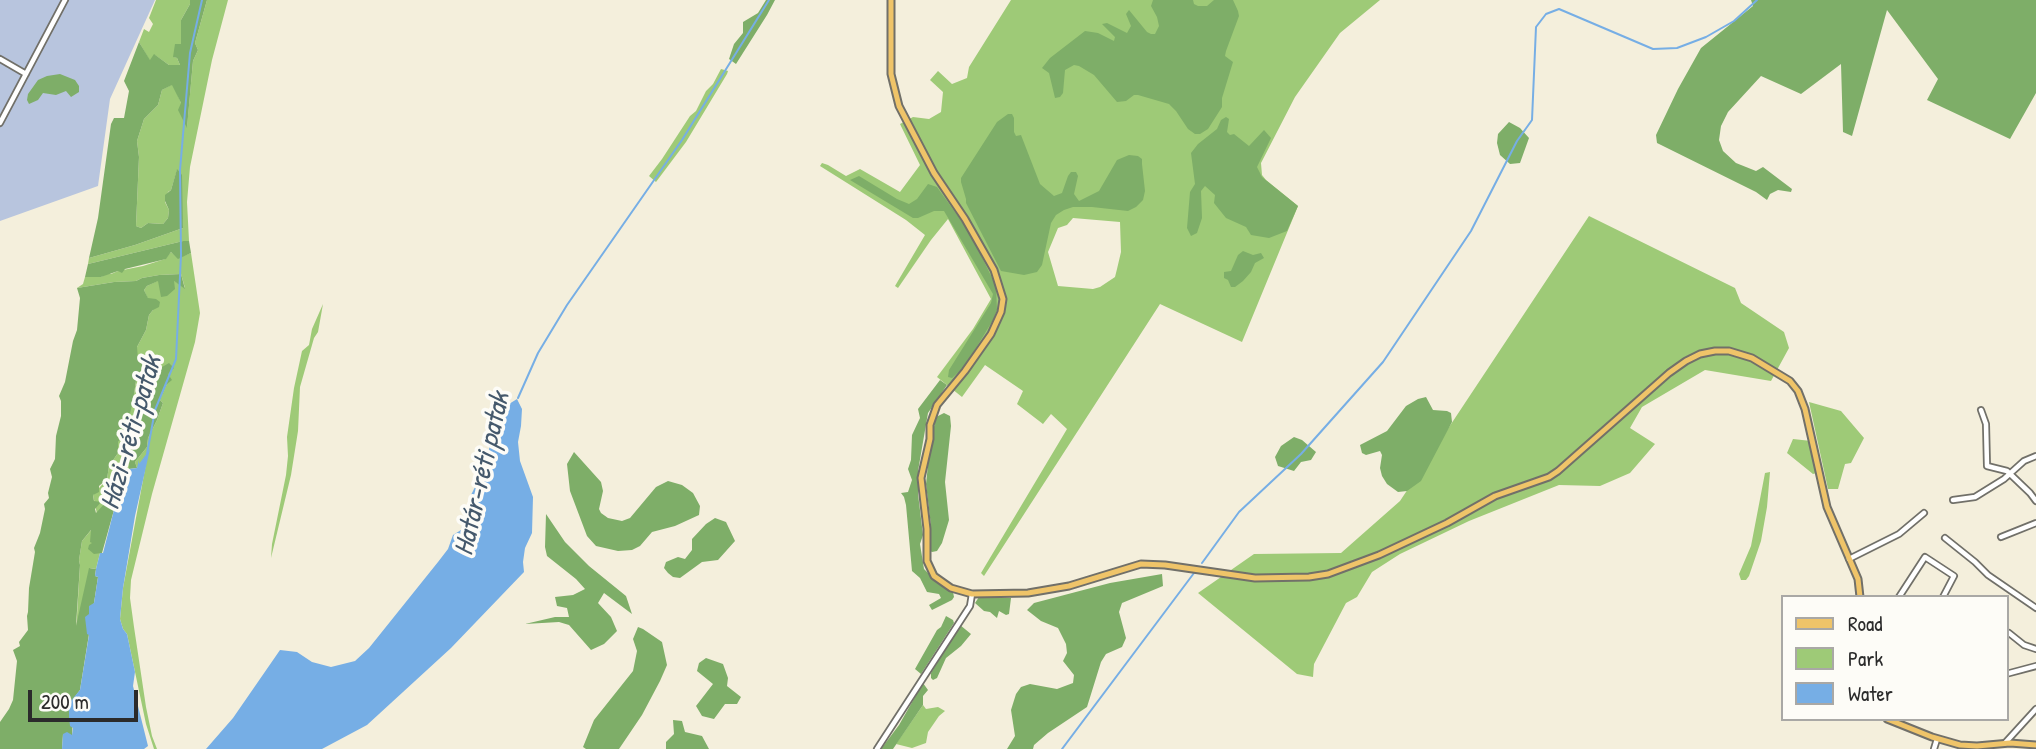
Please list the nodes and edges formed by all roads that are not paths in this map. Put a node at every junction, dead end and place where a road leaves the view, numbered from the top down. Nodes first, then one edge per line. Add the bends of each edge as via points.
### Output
1 (65, 0) edge
2 (891, 0) edge
3 (0, 59) edge
4 (26, 74) junction
5 (0, 123) edge
6 (1981, 410) dead end
7 (2036, 456) edge
8 (2010, 474) junction
9 (1953, 500) dead end
10 (2036, 501) edge
11 (1924, 513) dead end
12 (2036, 523) edge
13 (2001, 537) dead end
14 (1945, 538) dead end
15 (1849, 559) junction
16 (972, 594) junction
17 (1860, 595) edge
18 (1900, 595) edge
19 (1943, 595) edge
20 (2036, 608) edge
21 (2009, 632) dead end
22 (2036, 649) edge
23 (2036, 666) edge
24 (2008, 673) edge
25 (2036, 709) edge
26 (1892, 721) edge
27 (1937, 739) junction
28 (2005, 743) junction
29 (2036, 746) edge
30 (877, 749) edge
31 (1934, 749) edge

1 - 4 street
2 - 16 main road via 891,74 900,106 934,173 994,270 1003,299 991,334 937,405 921,478 928,566 951,588
3 - 4 street
4 - 5 street
6 - 8 street via 1987,466
7 - 8 street
8 - 9 street via 1975,497
8 - 10 street
11 - 15 street via 1899,534
12 - 13 street
14 - 20 street
15 - 16 main road via 1827,508 1798,391 1752,358 1714,351 1669,373 1549,477 1495,496 1379,555 1328,574 1255,578 1141,564 1046,591
15 - 17 main road
16 - 30 street via 970,606
18 - 19 street via 1924,557 1954,576
21 - 22 street
23 - 24 street
25 - 28 street
26 - 27 main road
27 - 28 main road via 1960,746
27 - 31 street
28 - 29 main road

